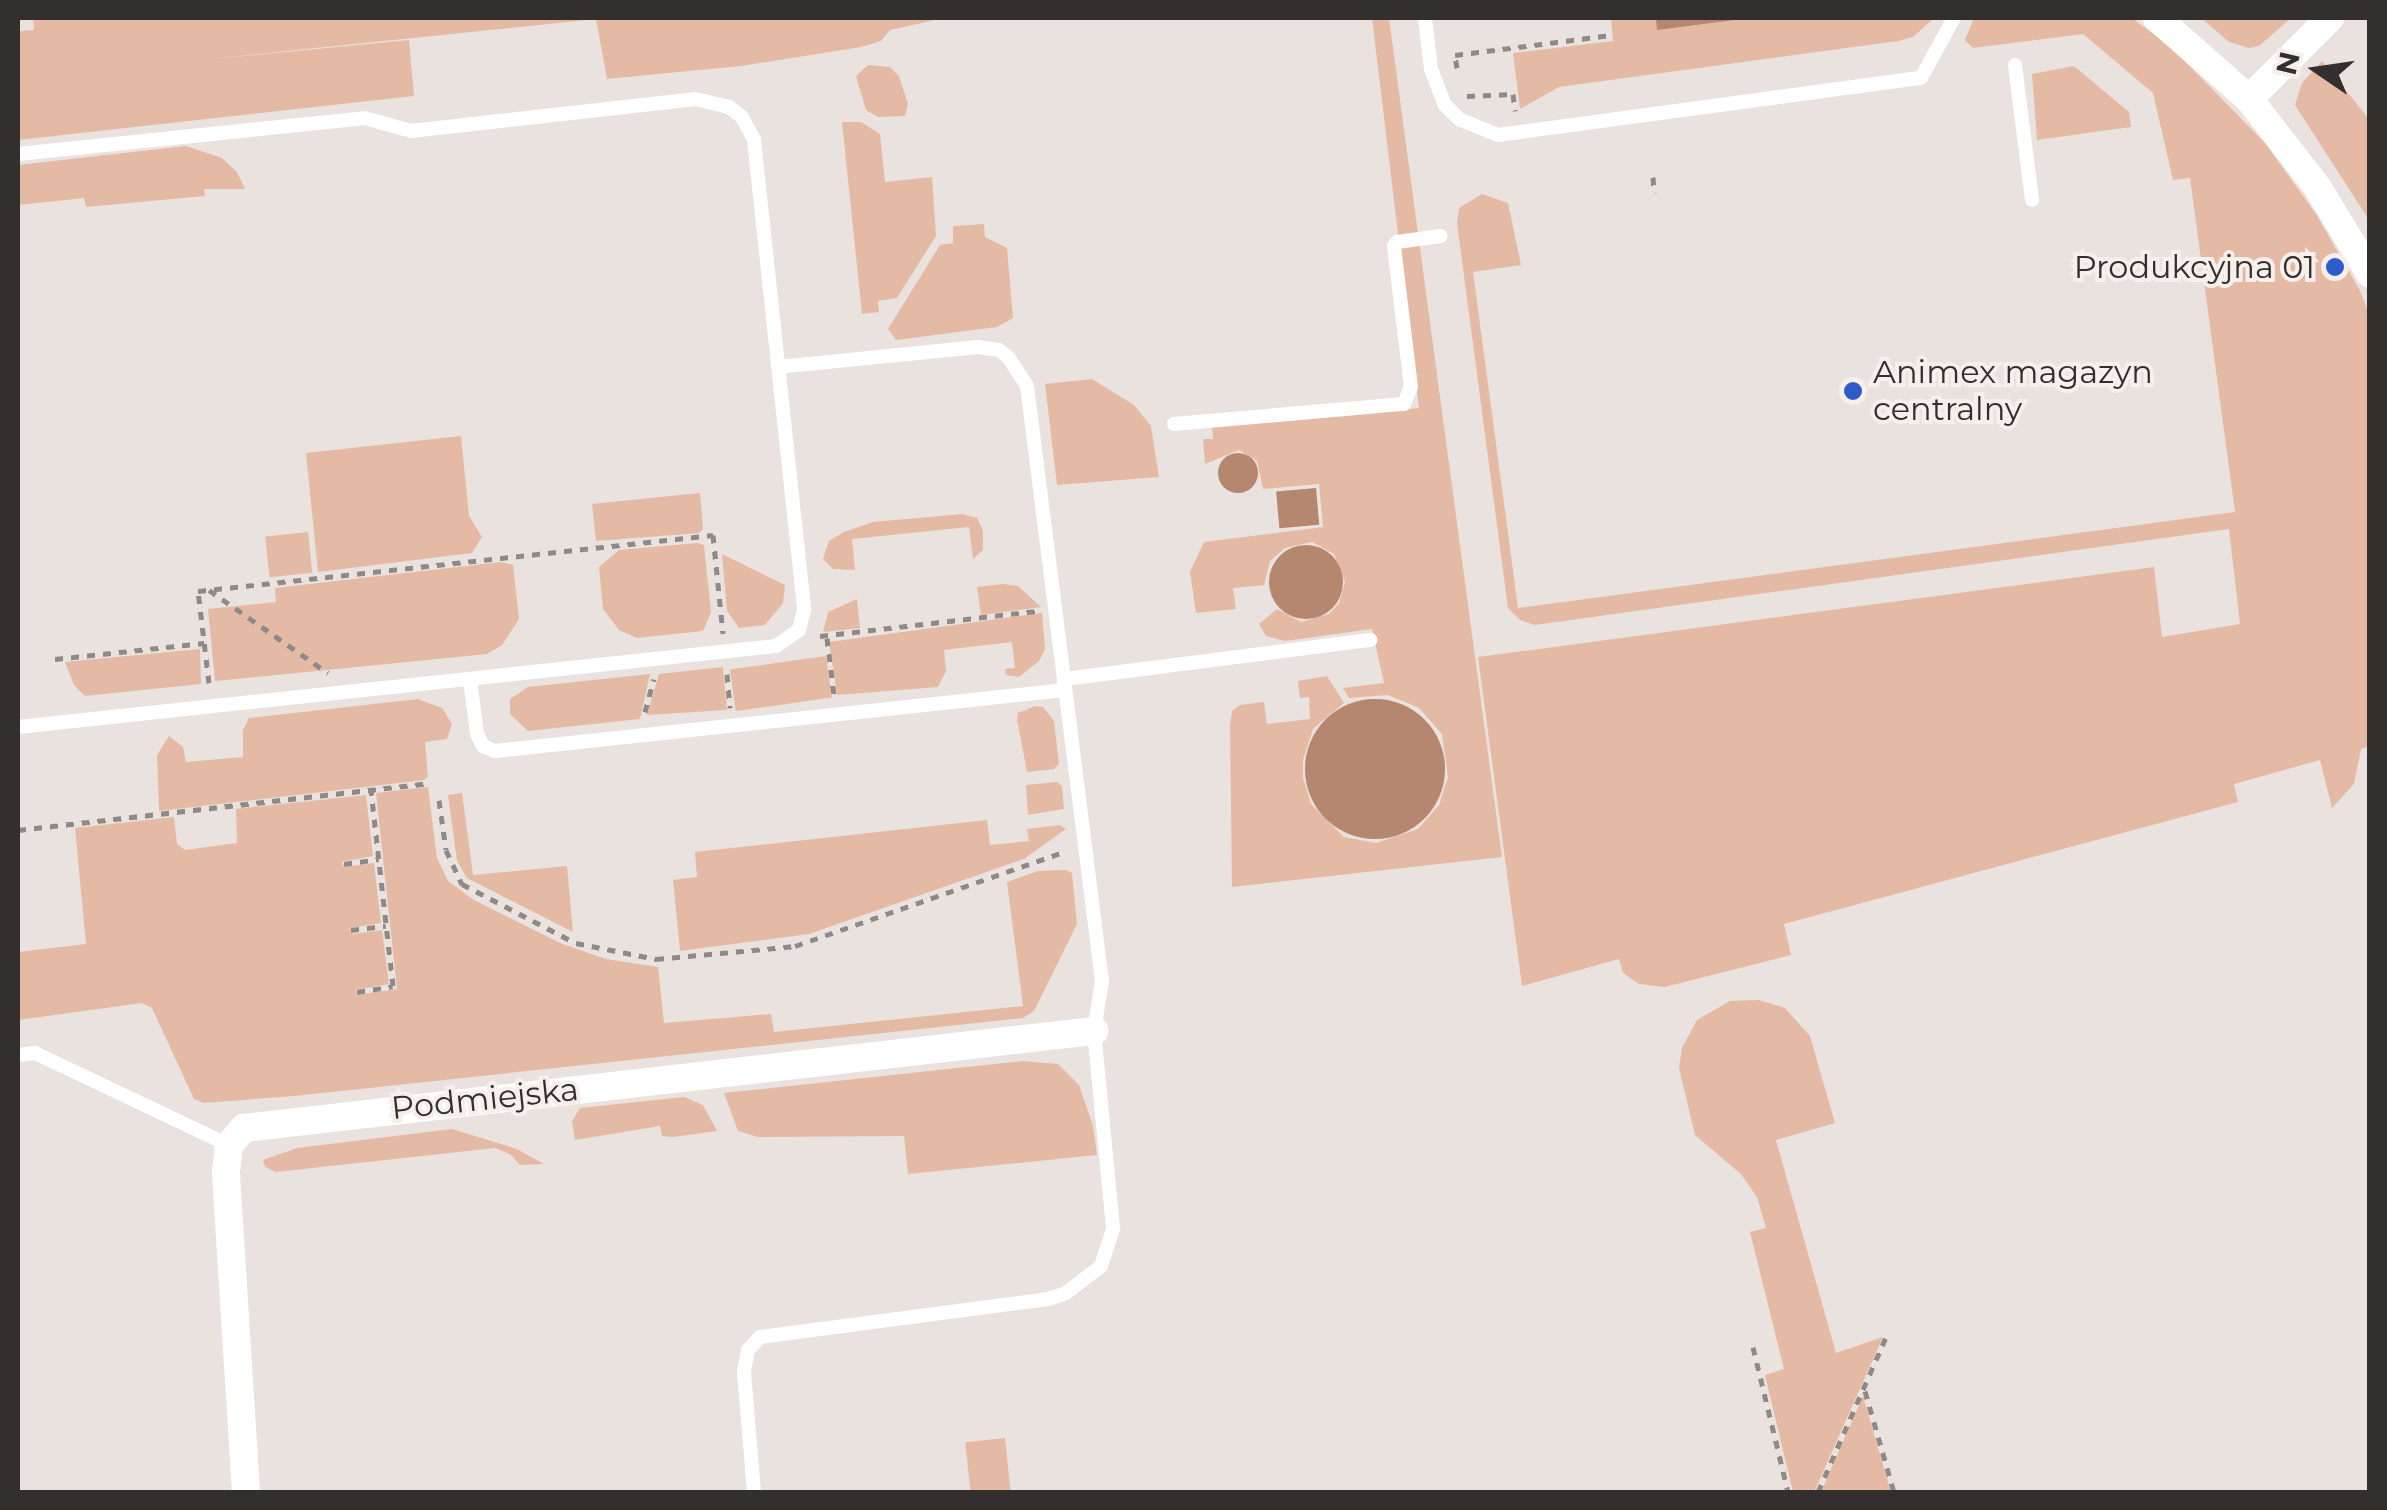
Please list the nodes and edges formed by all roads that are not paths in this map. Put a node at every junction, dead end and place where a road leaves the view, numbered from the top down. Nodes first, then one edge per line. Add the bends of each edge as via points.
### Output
1 (1425, 18) edge
2 (1954, 18) edge
3 (2157, 18) edge
4 (2330, 18) edge
5 (2015, 66) dead end
6 (2249, 98) junction
7 (18, 154) edge
8 (2032, 200) dead end
9 (1441, 236) dead end
10 (2370, 274) edge
11 (779, 367) junction
12 (1174, 424) dead end
13 (1370, 640) dead end
14 (470, 680) junction
15 (1065, 684) junction
16 (18, 727) edge
17 (1094, 1031) junction
18 (18, 1054) edge
19 (229, 1145) junction
20 (246, 1492) edge
21 (754, 1492) edge

1 - 2 lane via 1431,69 1446,105 1478,130 1516,134 1921,78
3 - 6 street
4 - 6 street
5 - 8 lane
6 - 10 street via 2318,188
7 - 11 lane via 365,118 411,131 714,100 742,117 754,140
9 - 12 lane via 1394,246 1410,387 1404,404
11 - 14 lane via 803,589 800,630 776,646
11 - 15 lane via 978,347 1010,358 1027,386
13 - 15 lane
14 - 15 lane via 477,734 482,746 495,751
14 - 16 lane
15 - 17 lane via 1102,981
17 - 19 street, Podmiejska via 266,1124 244,1128
17 - 21 lane via 1113,1228 1101,1266 1048,1299 760,1337 748,1350 744,1372
18 - 19 lane via 34,1053
19 - 20 street

